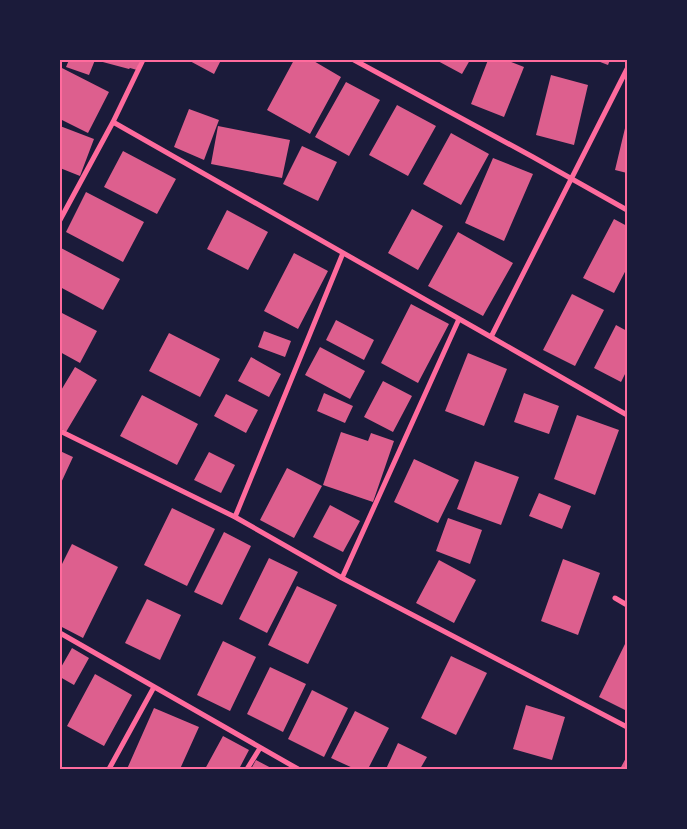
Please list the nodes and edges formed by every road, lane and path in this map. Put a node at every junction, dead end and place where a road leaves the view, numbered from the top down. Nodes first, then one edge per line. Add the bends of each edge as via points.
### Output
1 (143, 60) edge
2 (354, 60) edge
3 (627, 69) edge
4 (113, 122) junction
5 (571, 178) junction
6 (627, 210) edge
7 (60, 220) edge
8 (343, 253) junction
9 (459, 319) junction
10 (490, 337) junction
11 (627, 414) edge
12 (60, 431) edge
13 (235, 517) junction
14 (342, 578) junction
15 (616, 598) dead end
16 (627, 605) edge
17 (60, 633) edge
18 (154, 687) junction
19 (627, 727) edge
20 (260, 748) junction
21 (109, 769) edge
22 (247, 769) edge
23 (298, 769) edge

1 - 4 street
2 - 5 street
3 - 5 street
4 - 7 street
4 - 8 street
5 - 6 street
5 - 10 street
8 - 9 street
8 - 13 street
9 - 10 street
9 - 14 street
10 - 11 street
12 - 13 street
13 - 14 street
14 - 19 street
15 - 16 street
17 - 18 street
18 - 20 street
18 - 21 street
20 - 22 street
20 - 23 street

